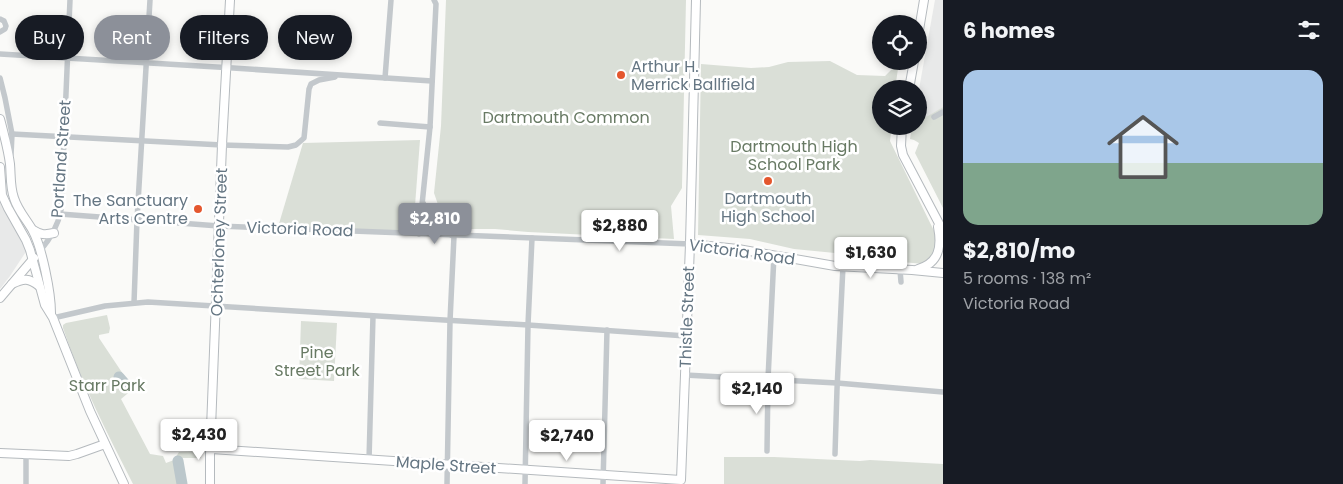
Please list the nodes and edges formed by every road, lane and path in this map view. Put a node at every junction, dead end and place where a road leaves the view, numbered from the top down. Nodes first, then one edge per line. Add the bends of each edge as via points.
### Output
1 (70, 0) edge
2 (150, 0) edge
3 (230, 0) edge
4 (391, 0) edge
5 (434, 0) edge
6 (696, 0) edge
7 (924, 0) edge
8 (69, 15) edge
9 (922, 15) edge
10 (0, 19) edge
11 (0, 32) edge
12 (0, 54) edge
13 (15, 55) edge
14 (84, 59) edge
15 (68, 60) edge
16 (146, 63) junction
17 (226, 67) junction
18 (342, 75) junction
19 (0, 78) edge
20 (385, 78) junction
21 (432, 82) junction
22 (943, 112) edge
23 (934, 117) dead end
24 (0, 119) edge
25 (380, 123) dead end
26 (430, 127) junction
27 (12, 134) junction
28 (902, 135) edge
29 (64, 137) junction
30 (142, 141) junction
31 (222, 146) junction
32 (10, 163) junction
33 (0, 167) edge
34 (12, 191) junction
35 (1, 195) edge
36 (423, 203) junction
37 (60, 214) junction
38 (936, 218) junction
39 (137, 220) junction
40 (219, 226) junction
41 (33, 230) junction
42 (943, 231) edge
43 (54, 233) junction
44 (419, 234) junction
45 (452, 235) junction
46 (532, 238) junction
47 (690, 244) junction
48 (40, 251) junction
49 (774, 255) junction
50 (32, 260) junction
51 (843, 266) junction
52 (900, 270) junction
53 (912, 270) junction
54 (943, 273) edge
55 (901, 282) dead end
56 (11, 284) junction
57 (39, 286) junction
58 (0, 298) edge
59 (134, 303) junction
60 (216, 306) junction
61 (52, 316) junction
62 (372, 316) junction
63 (450, 321) junction
64 (528, 325) junction
65 (607, 330) junction
66 (686, 336) junction
67 (685, 375) junction
68 (768, 379) junction
69 (837, 383) junction
70 (943, 392) edge
71 (105, 444) junction
72 (211, 449) junction
73 (767, 451) dead end
74 (0, 453) edge
75 (26, 454) junction
76 (836, 454) dead end
77 (369, 460) junction
78 (448, 465) junction
79 (526, 470) junction
80 (604, 475) junction
81 (681, 482) edge
82 (26, 484) edge
83 (124, 484) edge
84 (210, 484) edge
85 (448, 484) edge
86 (525, 484) edge
87 (603, 484) edge

1 - 8 street, Portland Street
2 - 16 street
3 - 17 main road, Ochterloney Street
4 - 20 street
5 - 21 street
6 - 47 main road, Thistle Street
7 - 9 main road
10 - 11 street via 6,26
12 - 13 street
14 - 16 street
15 - 29 street, Portland Street
16 - 17 street
16 - 30 street
17 - 18 street
17 - 31 main road, Ochterloney Street
18 - 20 street
18 - 31 street via 311,84 304,138 300,143 288,147
19 - 27 street
20 - 21 street
21 - 26 street
22 - 23 street
24 - 32 main road
25 - 26 street
26 - 36 street
27 - 29 street
27 - 32 street
28 - 38 main road via 903,155
29 - 30 street
29 - 37 street, Portland Street
30 - 31 street
30 - 39 street
31 - 40 main road, Ochterloney Street
32 - 34 main road
33 - 35 main road
34 - 35 street
34 - 41 main road via 17,206
35 - 50 main road via 26,240
36 - 44 street
36 - 45 street via 433,219
37 - 39 street, Victoria Road
37 - 43 street, Portland Street
38 - 42 main road
38 - 53 main road via 940,234 938,254 927,266
39 - 40 street, Victoria Road
39 - 59 street
40 - 44 street, Victoria Road
40 - 60 main road, Ochterloney Street
41 - 43 main road via 44,235
41 - 48 main road
43 - 48 street, Portland Street
44 - 45 street, Victoria Road
45 - 46 street, Victoria Road
45 - 63 street
46 - 47 street, Victoria Road
46 - 64 street
47 - 49 main road, Victoria Road
47 - 66 main road, Thistle Street
48 - 50 main road, Portland Street
48 - 61 main road
49 - 51 main road, Victoria Road
49 - 68 street
50 - 56 main road, Portland Street
50 - 57 main road
51 - 52 main road, Victoria Road
51 - 69 street
52 - 53 main road, Victoria Road
52 - 55 street
53 - 54 main road, Victoria Road
56 - 57 main road via 31,280
56 - 58 main road, Portland Street
57 - 61 main road
59 - 60 street
59 - 61 street
60 - 62 street
60 - 72 main road, Ochterloney Street
61 - 71 main road
62 - 63 street
62 - 77 street
63 - 64 street
63 - 78 street
64 - 65 street
64 - 79 street
65 - 66 street
65 - 80 street
66 - 67 main road, Thistle Street
67 - 68 street
67 - 81 main road, Thistle Street
68 - 69 street
68 - 73 street
69 - 70 street
69 - 76 street
71 - 75 main road via 69,456
71 - 83 main road
72 - 77 main road, Maple Street
72 - 84 main road, Ochterloney Street
74 - 75 main road
75 - 82 street
77 - 78 main road, Maple Street
78 - 79 main road, Maple Street
78 - 85 street
79 - 80 main road, Maple Street
79 - 86 street
80 - 81 main road, Maple Street
80 - 87 street

